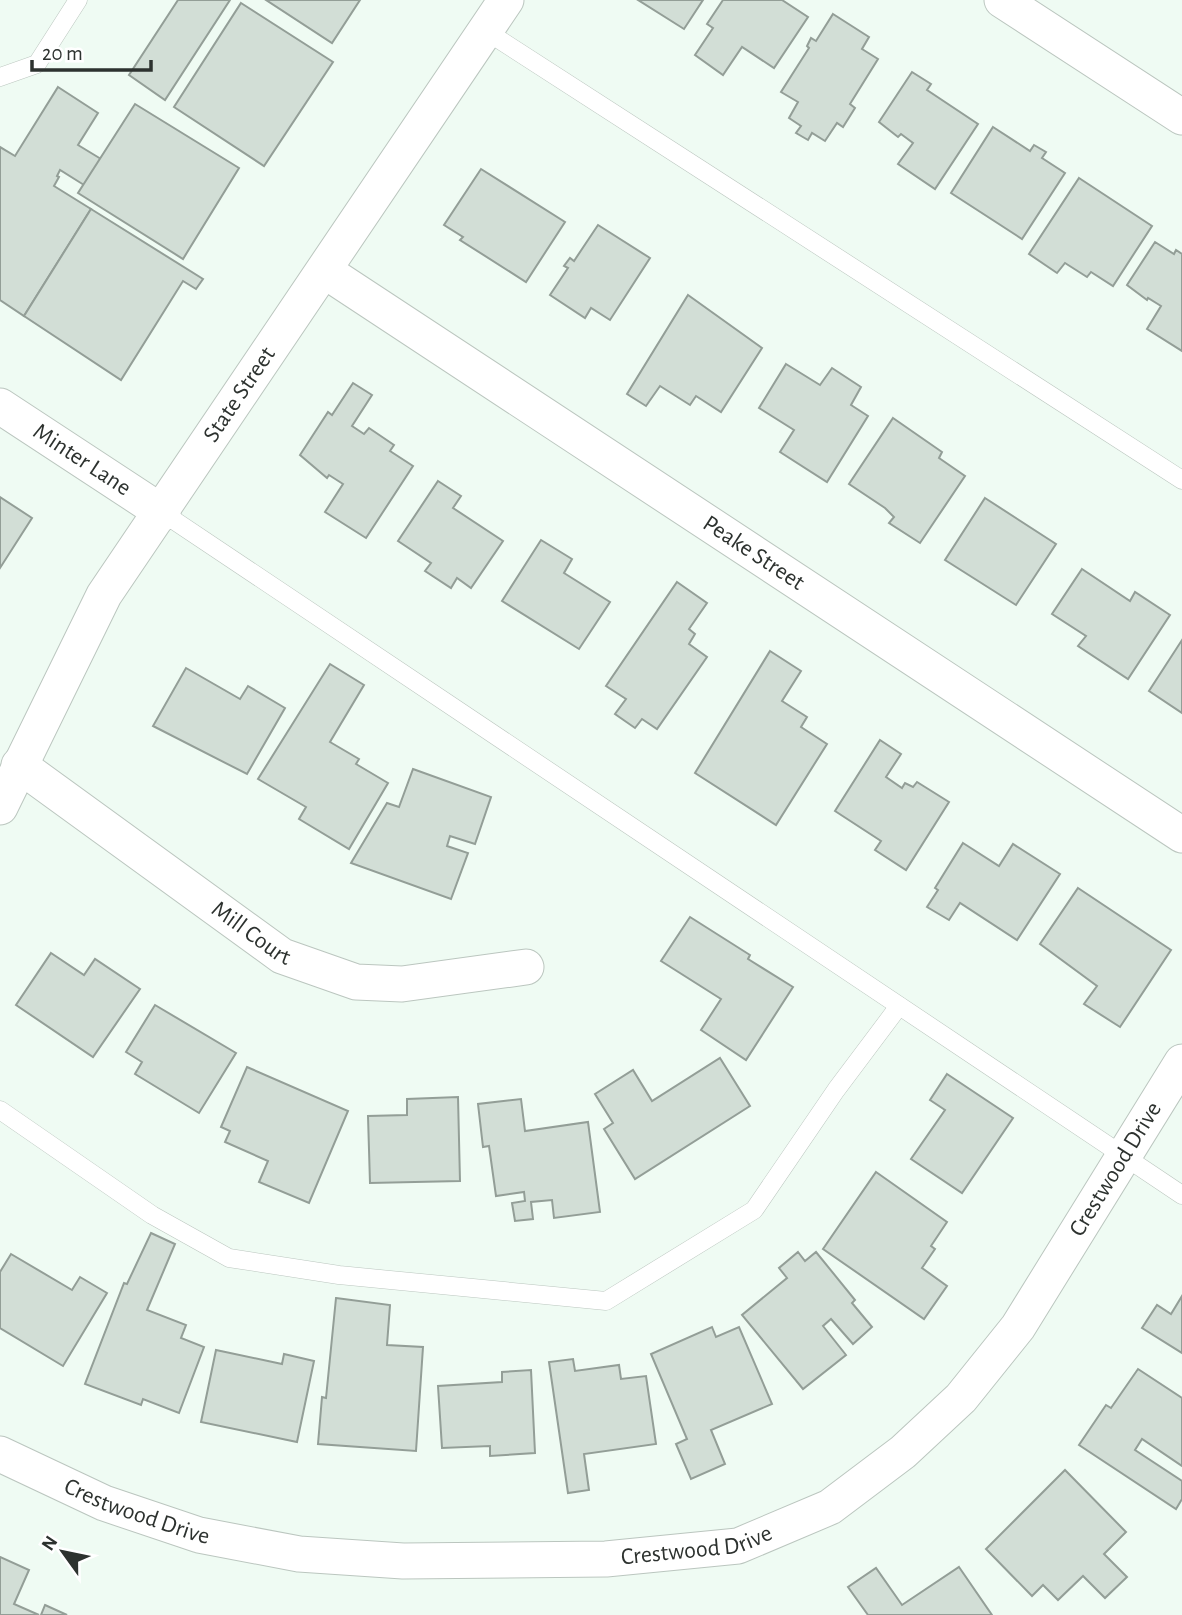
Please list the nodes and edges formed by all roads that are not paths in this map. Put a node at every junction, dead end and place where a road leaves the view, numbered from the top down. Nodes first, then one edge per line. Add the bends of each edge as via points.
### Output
1 (78, 0) edge
2 (506, 0) edge
3 (1002, 0) edge
4 (486, 30) junction
5 (0, 78) edge
6 (1182, 117) edge
7 (325, 271) junction
8 (0, 406) edge
9 (1182, 480) edge
10 (163, 513) junction
11 (19, 765) junction
12 (0, 807) edge
13 (1182, 835) edge
14 (526, 967) dead end
15 (899, 1006) junction
16 (1182, 1062) edge
17 (0, 1110) edge
18 (1124, 1156) junction
19 (1182, 1195) edge
20 (0, 1454) edge

1 - 5 lane via 37,64
2 - 4 street, State Street
3 - 6 street
4 - 7 street, State Street
4 - 9 lane
7 - 10 street, State Street
7 - 13 street, Peake Street
8 - 10 street, Minter Lane
10 - 11 street, State Street via 104,595
10 - 15 lane
11 - 12 street, State Street
11 - 14 street, Mill Court via 282,956 356,982 402,984
15 - 17 lane via 754,1210 606,1301 339,1275 229,1258 152,1214
15 - 18 lane
16 - 18 street, Crestwood Drive
18 - 19 lane
18 - 20 street, Crestwood Drive via 1018,1327 961,1398 903,1452 830,1507 738,1546 606,1559 403,1561 299,1555 199,1535 151,1519 104,1503

